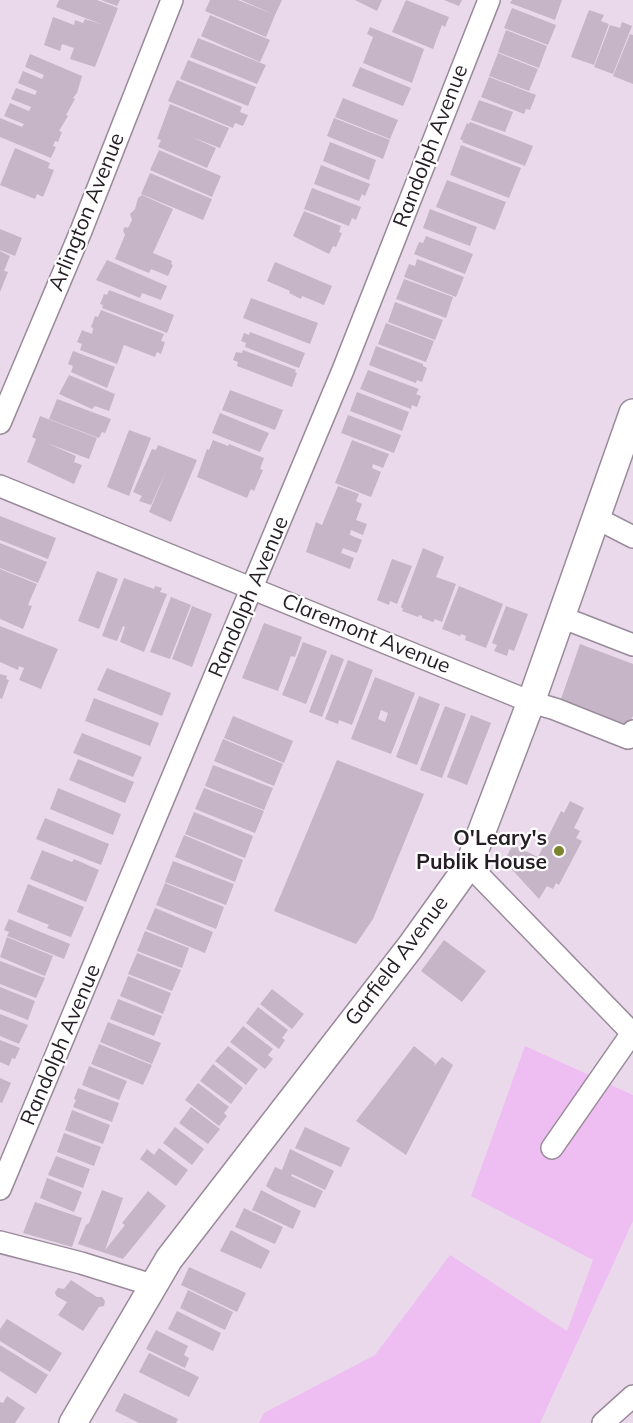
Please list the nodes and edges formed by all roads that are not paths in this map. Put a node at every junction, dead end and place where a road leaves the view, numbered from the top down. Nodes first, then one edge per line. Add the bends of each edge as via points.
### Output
1 (172, 0) edge
2 (489, 0) edge
3 (633, 413) edge
4 (0, 423) edge
5 (0, 486) edge
6 (596, 518) junction
7 (633, 537) edge
8 (253, 588) junction
9 (561, 617) junction
10 (633, 645) edge
11 (531, 702) junction
12 (633, 731) edge
13 (469, 865) junction
14 (632, 1034) edge
15 (552, 1148) dead end
16 (0, 1189) edge
17 (0, 1242) edge
18 (152, 1286) junction
19 (633, 1396) edge
20 (73, 1423) edge
21 (603, 1423) edge

1 - 4 street, Arlington Avenue
2 - 8 street, Randolph Avenue
3 - 6 main road, Garfield Avenue
5 - 8 street, Claremont Avenue
6 - 7 street
6 - 9 main road, Garfield Avenue
8 - 11 street, Claremont Avenue
8 - 16 street, Randolph Avenue
9 - 10 street
9 - 11 main road, Garfield Avenue
11 - 12 street, Claremont Avenue via 628,738
11 - 13 main road, Garfield Avenue
13 - 14 street
13 - 18 main road, Garfield Avenue via 411,946 176,1249
14 - 15 street
17 - 18 street
18 - 20 main road, Garfield Avenue
19 - 21 street

